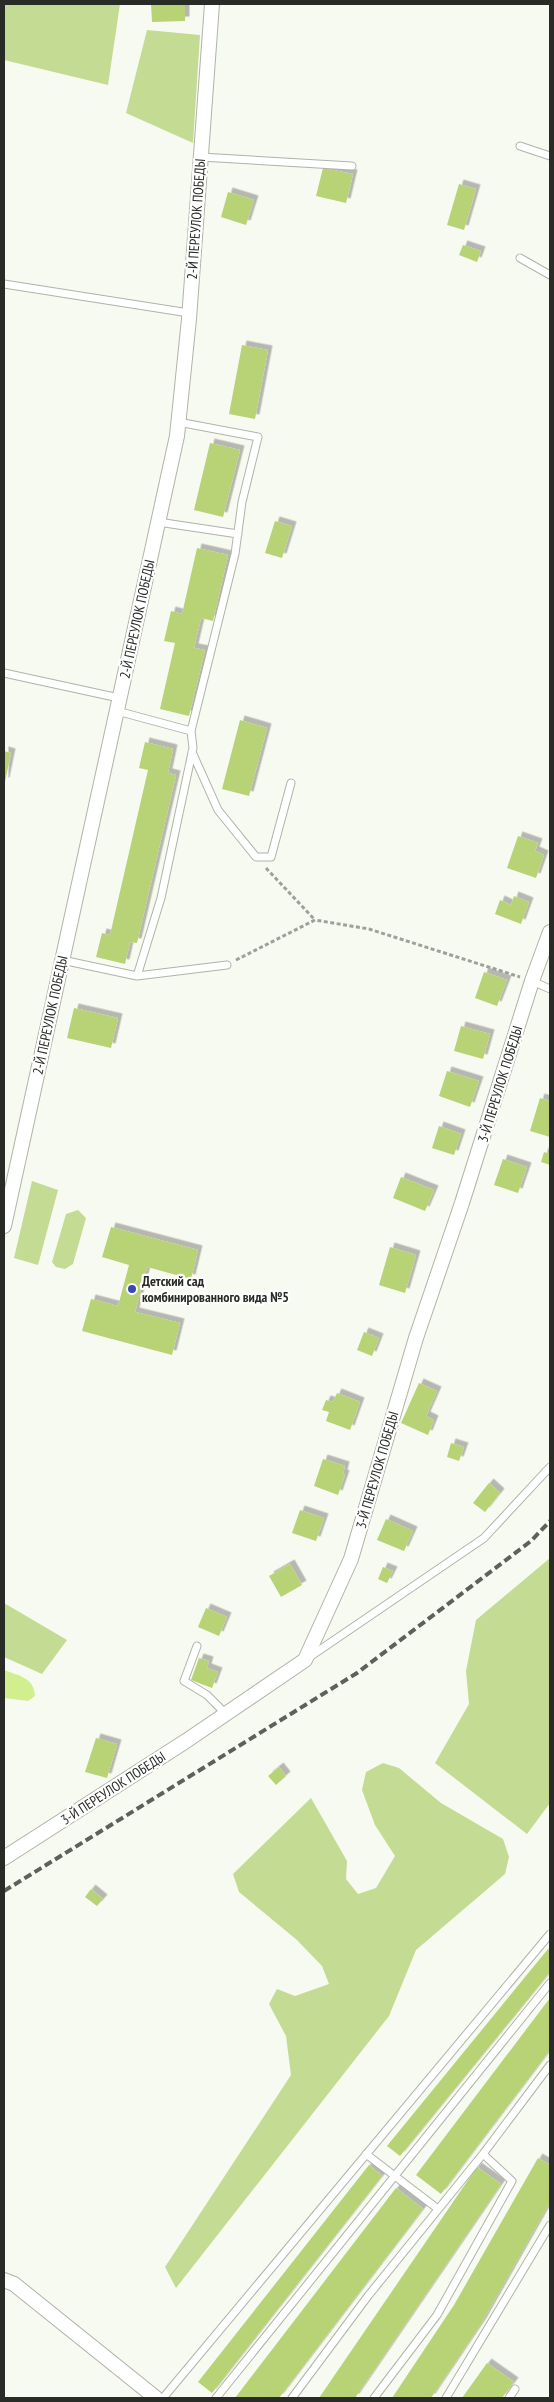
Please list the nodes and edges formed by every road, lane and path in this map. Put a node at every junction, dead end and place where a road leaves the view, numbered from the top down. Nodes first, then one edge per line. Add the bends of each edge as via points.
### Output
1 (212, 4) edge
2 (520, 146) dead end
3 (550, 156) edge
4 (201, 157) junction
5 (352, 166) dead end
6 (520, 258) dead end
7 (550, 275) edge
8 (4, 284) edge
9 (190, 313) junction
10 (178, 422) junction
11 (158, 522) junction
12 (238, 534) junction
13 (4, 673) edge
14 (118, 705) junction
15 (191, 731) junction
16 (192, 751) junction
17 (291, 783) dead end
18 (256, 857) junction
19 (315, 920) junction
20 (550, 932) edge
21 (62, 960) junction
22 (226, 965) joint
23 (136, 976) junction
24 (532, 981) junction
25 (550, 988) edge
26 (4, 1225) edge
27 (550, 1467) edge
28 (197, 1646) dead end
29 (305, 1660) junction
30 (226, 1714) junction
31 (4, 1858) edge
32 (550, 1934) edge
33 (550, 1983) edge
34 (550, 2065) edge
35 (366, 2154) junction
36 (482, 2154) junction
37 (394, 2176) junction
38 (438, 2209) junction
39 (550, 2225) edge
40 (4, 2280) edge
41 (515, 2389) dead end
42 (156, 2398) edge
43 (163, 2398) edge
44 (216, 2398) edge
45 (292, 2398) edge
46 (374, 2398) edge
47 (446, 2398) edge
48 (509, 2398) edge

1 - 4 street, 2-Й ПЕРЕУЛОК ПОБЕДЫ
2 - 3 lane
4 - 5 lane
4 - 9 street, 2-Й ПЕРЕУЛОК ПОБЕДЫ
6 - 7 lane
8 - 9 lane
9 - 10 street, 2-Й ПЕРЕУЛОК ПОБЕДЫ
10 - 11 street, 2-Й ПЕРЕУЛОК ПОБЕДЫ
10 - 12 lane via 258,437 242,502
11 - 12 lane
11 - 14 street, 2-Й ПЕРЕУЛОК ПОБЕДЫ
12 - 15 lane
13 - 14 lane
14 - 15 lane
14 - 21 street, 2-Й ПЕРЕУЛОК ПОБЕДЫ
15 - 16 lane
16 - 18 lane via 218,810
16 - 23 lane via 161,898
17 - 18 lane via 270,857
18 - 19 path
19 - 22 path
19 - 24 path via 369,929
20 - 24 street, 3-Й ПЕРЕУЛОК ПОБЕДЫ
21 - 23 lane
21 - 26 street, 2-Й ПЕРЕУЛОК ПОБЕДЫ
22 - 23 lane
24 - 25 lane
24 - 29 street, 3-Й ПЕРЕУЛОК ПОБЕДЫ via 416,1338 351,1559
27 - 29 lane via 484,1538
28 - 30 lane via 184,1680 207,1695
29 - 30 street, 3-Й ПЕРЕУЛОК ПОБЕДЫ
30 - 31 street, 3-Й ПЕРЕУЛОК ПОБЕДЫ
32 - 35 lane
33 - 37 lane
34 - 36 lane
35 - 37 lane
35 - 43 lane
36 - 38 lane
36 - 46 lane via 512,2182 437,2315
37 - 38 lane
37 - 44 lane
38 - 45 lane
39 - 47 lane
40 - 42 street via 14,2284
41 - 48 lane

